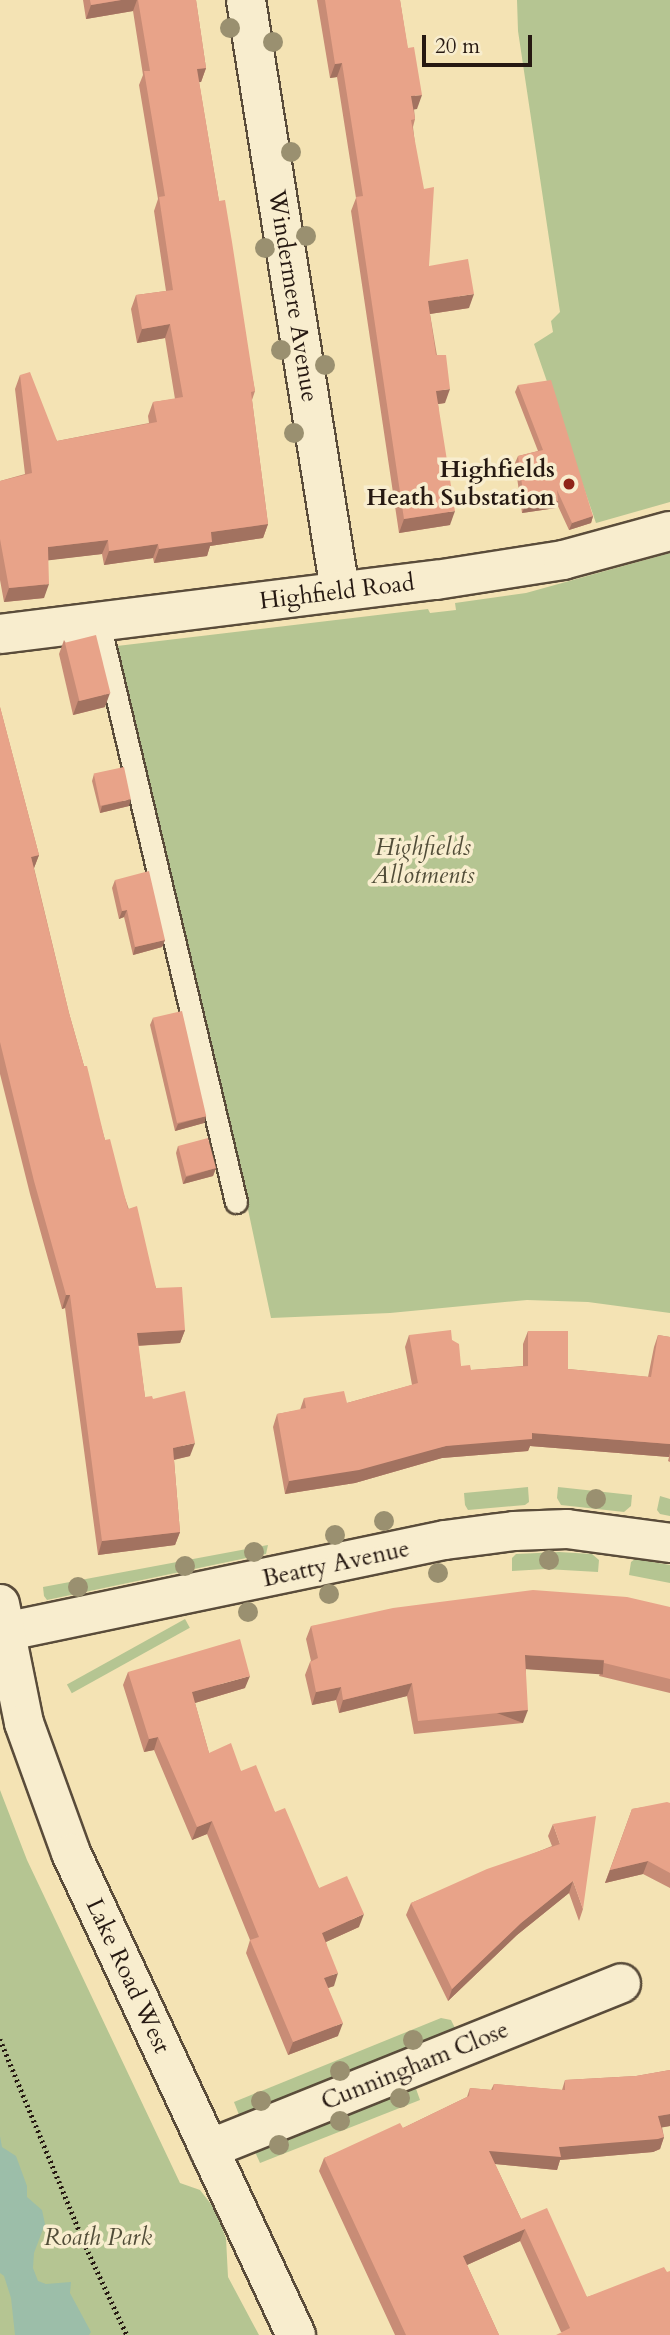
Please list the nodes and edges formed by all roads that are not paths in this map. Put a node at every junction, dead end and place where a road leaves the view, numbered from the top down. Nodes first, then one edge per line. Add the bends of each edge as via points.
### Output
1 (246, 0) edge
2 (670, 531) edge
3 (340, 592) junction
4 (99, 622) junction
5 (0, 634) edge
6 (236, 1202) dead end
7 (670, 1542) edge
8 (2, 1618) edge
9 (621, 1983) dead end
10 (209, 2149) junction
11 (296, 2335) edge

1 - 3 street, Windermere Avenue
2 - 3 street, Highfield Road via 563,560
3 - 4 street, Highfield Road
4 - 5 street, Highfield Road
4 - 6 lane
7 - 8 street, Beatty Avenue via 567,1529 514,1531
8 - 10 street, Lake Road West via 24,1723 50,1800
9 - 10 street, Cunningham Close
10 - 11 street, Lake Road West

